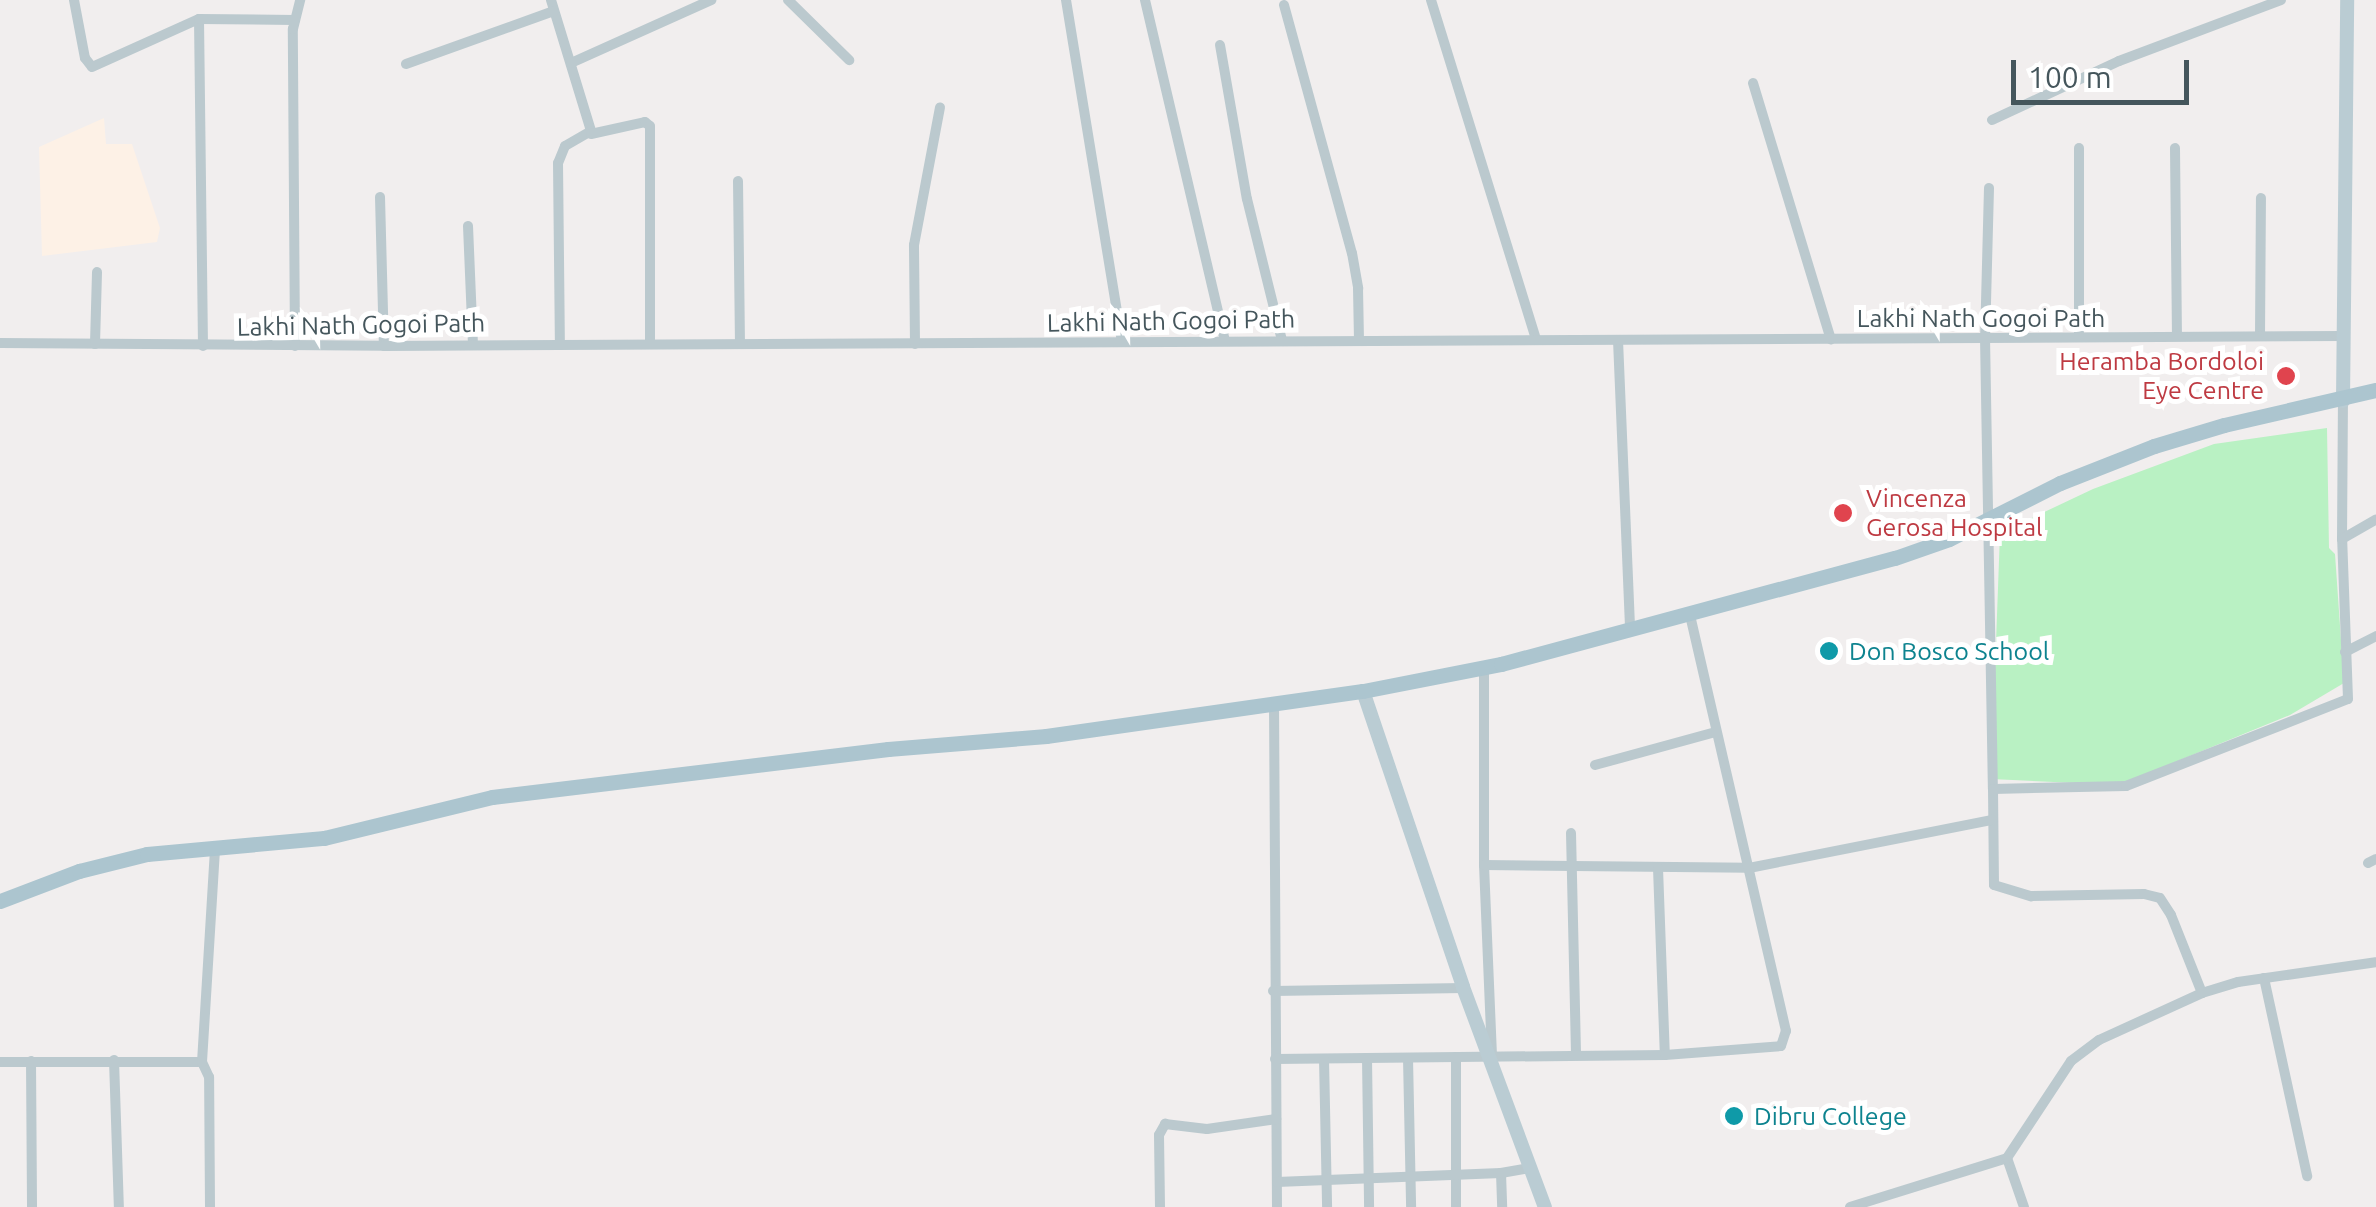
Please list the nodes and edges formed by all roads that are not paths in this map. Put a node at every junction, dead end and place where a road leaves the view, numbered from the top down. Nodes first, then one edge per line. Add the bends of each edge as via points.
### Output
1 (74, 0) edge
2 (300, 0) edge
3 (712, 0) edge
4 (788, 0) edge
5 (1066, 0) edge
6 (1145, 0) edge
7 (1432, 0) edge
8 (2281, 0) edge
9 (2347, 0) edge
10 (1284, 5) dead end
11 (553, 6) edge
12 (199, 19) junction
13 (295, 20) junction
14 (1220, 45) dead end
15 (849, 60) dead end
16 (571, 63) junction
17 (406, 64) dead end
18 (1753, 83) dead end
19 (940, 107) dead end
20 (1992, 120) dead end
21 (590, 134) junction
22 (2079, 148) dead end
23 (2175, 148) dead end
24 (738, 180) dead end
25 (1989, 188) dead end
26 (380, 196) dead end
27 (2261, 198) dead end
28 (468, 226) dead end
29 (96, 272) dead end
30 (2177, 336) junction
31 (2260, 336) junction
32 (2342, 336) junction
33 (2079, 337) junction
34 (1985, 338) junction
35 (1359, 339) junction
36 (1536, 339) junction
37 (1831, 339) junction
38 (1224, 340) junction
39 (1282, 340) junction
40 (1618, 340) junction
41 (560, 342) junction
42 (650, 342) junction
43 (1122, 342) junction
44 (0, 343) edge
45 (740, 343) junction
46 (95, 344) junction
47 (473, 344) junction
48 (915, 344) junction
49 (203, 346) junction
50 (294, 346) junction
51 (384, 346) junction
52 (2376, 390) edge
53 (2343, 402) junction
54 (2376, 519) edge
55 (1992, 520) junction
56 (2342, 539) junction
57 (1690, 614) junction
58 (1630, 631) junction
59 (2376, 636) edge
60 (2345, 652) junction
61 (1484, 668) junction
62 (1363, 691) junction
63 (1274, 702) junction
64 (1716, 732) junction
65 (1595, 765) dead end
66 (1994, 789) junction
67 (1992, 820) junction
68 (1571, 833) dead end
69 (215, 848) junction
70 (1484, 864) junction
71 (1570, 864) junction
72 (1658, 868) junction
73 (1749, 868) junction
74 (0, 901) edge
75 (2376, 962) edge
76 (2264, 978) junction
77 (1464, 988) junction
78 (1274, 991) junction
79 (2202, 993) junction
80 (1576, 1055) junction
81 (1665, 1055) junction
82 (1456, 1057) junction
83 (1367, 1058) junction
84 (1408, 1058) junction
85 (1492, 1058) junction
86 (1275, 1059) junction
87 (1324, 1059) junction
88 (114, 1060) junction
89 (31, 1061) junction
90 (0, 1062) edge
91 (202, 1062) junction
92 (1276, 1119) junction
93 (2007, 1158) junction
94 (1530, 1168) junction
95 (1501, 1173) junction
96 (1456, 1175) junction
97 (1410, 1176) junction
98 (2307, 1176) dead end
99 (1368, 1178) junction
100 (1326, 1181) junction
101 (1277, 1182) junction
102 (32, 1207) edge
103 (118, 1207) edge
104 (210, 1207) edge
105 (1160, 1207) edge
106 (1277, 1207) edge
107 (1327, 1207) edge
108 (1369, 1207) edge
109 (1411, 1207) edge
110 (1456, 1207) edge
111 (1502, 1207) edge
112 (1545, 1207) edge
113 (1850, 1207) edge
114 (2024, 1207) edge

1 - 12 street via 84,58 92,67
2 - 13 street
3 - 16 street
4 - 15 street
5 - 43 street
6 - 38 street
7 - 36 street
8 - 20 street
9 - 32 street
10 - 35 street via 1352,252
11 - 16 street
11 - 17 street
12 - 13 street
12 - 49 street
13 - 50 street
14 - 39 street via 1247,200
16 - 21 street
18 - 37 street
19 - 48 street via 914,246
21 - 41 street via 565,146 558,164
21 - 42 street via 650,123
22 - 33 street
23 - 30 street
24 - 45 street
25 - 34 street
26 - 51 street
27 - 31 street
28 - 47 street
29 - 46 street
30 - 31 street, Lakhi Nath Gogoi Path
30 - 33 street, Lakhi Nath Gogoi Path
31 - 32 street, Lakhi Nath Gogoi Path
32 - 53 street
33 - 34 street, Lakhi Nath Gogoi Path
34 - 37 street, Lakhi Nath Gogoi Path
34 - 55 street
35 - 36 street, Lakhi Nath Gogoi Path
35 - 39 street, Lakhi Nath Gogoi Path
36 - 40 street, Lakhi Nath Gogoi Path
37 - 40 street, Lakhi Nath Gogoi Path
38 - 39 street, Lakhi Nath Gogoi Path
38 - 43 street, Lakhi Nath Gogoi Path
40 - 58 street
41 - 42 street, Lakhi Nath Gogoi Path
41 - 47 street, Lakhi Nath Gogoi Path
42 - 45 street, Lakhi Nath Gogoi Path
43 - 48 street, Lakhi Nath Gogoi Path
44 - 46 street, Lakhi Nath Gogoi Path
45 - 48 street, Lakhi Nath Gogoi Path
46 - 49 street, Lakhi Nath Gogoi Path
47 - 51 street, Lakhi Nath Gogoi Path
49 - 50 street, Lakhi Nath Gogoi Path
50 - 51 street, Lakhi Nath Gogoi Path
52 - 53 main road
53 - 55 main road via 2183,436 2060,483
53 - 56 street
54 - 56 street
55 - 57 main road via 1896,558
55 - 66 street
56 - 60 street
57 - 58 main road
57 - 64 street
58 - 61 main road
59 - 60 street
60 - 66 street via 2348,699 2148,780 2107,789
61 - 62 main road
61 - 70 street
62 - 63 main road
62 - 77 street
63 - 69 main road via 1046,736 492,797 348,833
63 - 78 street
64 - 65 street
64 - 73 street
66 - 67 street
67 - 73 street
67 - 79 street via 1994,885 2031,896 2160,898
68 - 71 street
69 - 74 main road via 116,860
69 - 91 street
70 - 71 street
70 - 85 street
71 - 72 street
71 - 80 street
72 - 73 street
72 - 81 street
73 - 81 street via 1785,1040 1772,1050
75 - 76 street
76 - 79 street
76 - 98 street
77 - 78 street
77 - 85 street
78 - 86 street
79 - 93 street via 2081,1050
80 - 81 street
80 - 85 street
82 - 84 street
82 - 85 street
82 - 96 street
83 - 84 street
83 - 87 street
83 - 99 street
84 - 97 street
85 - 94 street
86 - 87 street
86 - 92 street
87 - 100 street
88 - 89 street
88 - 91 street
88 - 103 street
89 - 90 street
89 - 102 street
91 - 104 street via 209,1077
92 - 101 street
92 - 105 street via 1207,1129 1165,1124 1159,1134
93 - 113 street
93 - 114 street
94 - 95 street
94 - 112 street
95 - 96 street
95 - 111 street
96 - 97 street
96 - 110 street
97 - 99 street
97 - 109 street
99 - 100 street
99 - 108 street
100 - 101 street
100 - 107 street
101 - 106 street

